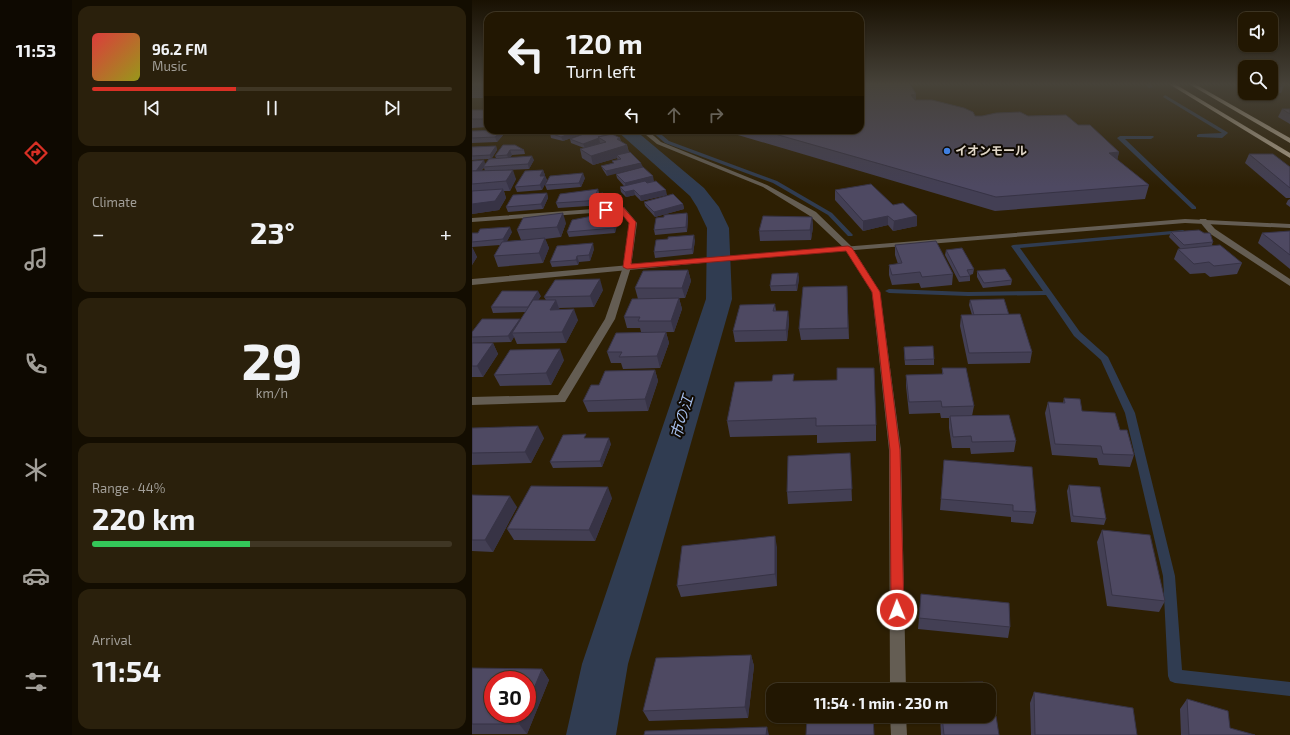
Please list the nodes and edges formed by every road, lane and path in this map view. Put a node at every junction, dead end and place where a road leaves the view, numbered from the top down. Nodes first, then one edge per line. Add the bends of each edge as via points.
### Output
1 (1228, 118) edge
2 (1251, 118) edge
3 (648, 134) edge
4 (1290, 141) edge
5 (1290, 156) edge
6 (472, 220) edge
7 (1203, 221) junction
8 (1290, 226) edge
9 (848, 248) junction
10 (627, 267) junction
11 (472, 282) edge
12 (1290, 283) edge
13 (472, 401) edge
14 (898, 683) edge
15 (898, 723) edge
16 (899, 735) edge

1 - 5 highway
2 - 4 highway
3 - 9 street via 659,144 765,186 814,214
6 - 10 street via 621,209 633,222
7 - 8 street
7 - 9 street
7 - 12 street via 1212,231
9 - 10 street
9 - 14 street via 876,292 895,450
10 - 11 street
10 - 13 street via 610,319 561,399
15 - 16 street

